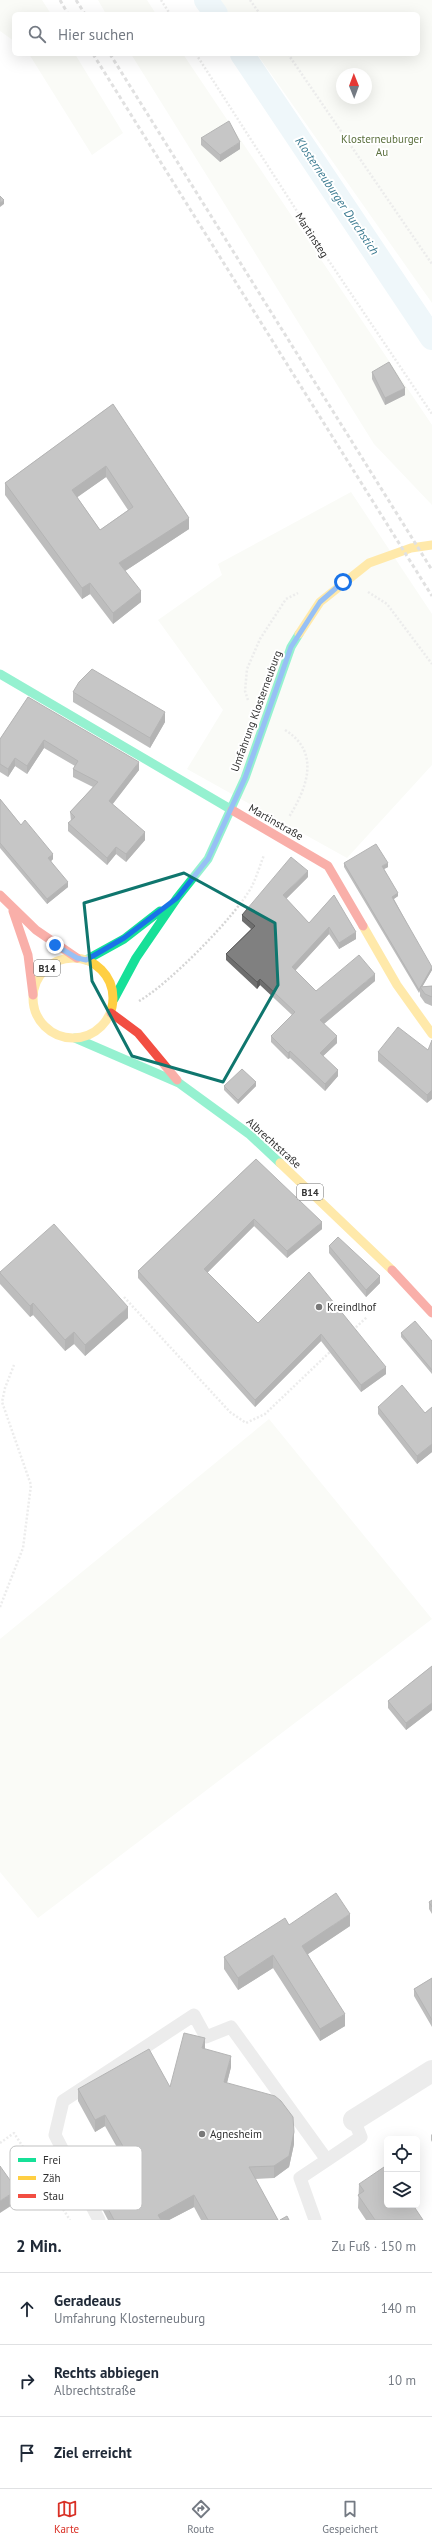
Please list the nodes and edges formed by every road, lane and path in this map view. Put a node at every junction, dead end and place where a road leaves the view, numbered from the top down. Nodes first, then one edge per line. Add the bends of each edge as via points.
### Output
1 (161, 0) edge
2 (250, 0) edge
3 (169, 12) edge
4 (259, 12) edge
5 (197, 56) edge
6 (289, 56) edge
7 (432, 264) edge
8 (432, 414) edge
9 (432, 545) edge
10 (362, 588) dead end
11 (300, 593) dead end
12 (432, 664) edge
13 (0, 674) edge
14 (250, 704) dead end
15 (282, 729) dead end
16 (276, 836) junction
17 (0, 895) edge
18 (177, 898) junction
19 (12, 910) junction
20 (82, 959) junction
21 (33, 996) junction
22 (113, 1006) junction
23 (432, 1034) edge
24 (75, 1038) junction
25 (179, 1082) junction
26 (124, 1297) dead end
27 (432, 1313) edge
28 (367, 1317) dead end
29 (350, 1333) edge
30 (333, 1349) edge
31 (14, 1365) dead end
32 (0, 1607) edge
33 (432, 2071) edge
34 (354, 2120) joint
35 (0, 2143) edge
36 (22, 2146) edge
37 (61, 2146) edge
38 (327, 2160) junction
39 (64, 2210) edge
40 (94, 2210) edge
41 (70, 2220) edge
42 (99, 2220) edge
43 (315, 2220) edge

1 - 3 path
2 - 4 path
5 - 8 path, Martinsteg via 327,258
6 - 7 path
9 - 18 main road, Umfahrung Klosterneuburg / B14 via 411,548 369,563 320,602 291,647 245,778 208,859
10 - 12 path via 387,604
11 - 14 path via 286,599 258,645 247,669 245,691
13 - 16 main road, Martinstraße
15 - 16 path via 294,736 305,748 308,768 301,798
16 - 22 path via 266,850 252,887 231,914 177,972 140,1000
16 - 23 main road, Martinstraße via 328,866 397,985
17 - 19 main road
18 - 20 main road, Umfahrung Klosterneuburg / B14 via 124,938
18 - 22 main road, Umfahrung Klosterneuburg / B14 via 136,958
19 - 20 main road via 55,945
19 - 21 main road via 28,955
20 - 21 main road, B14 via 64,960 48,967 38,978
20 - 22 main road via 100,969 108,979
21 - 24 main road, B14 via 35,1011 42,1024 54,1034
22 - 24 main road, B14 via 97,1030
22 - 25 main road, Albrechtstraße / B14
24 - 25 main road, Albrechtstraße / B14
25 - 27 main road, Albrechtstraße / B14 via 249,1134 403,1281
26 - 30 path via 230,1412 246,1423 265,1414
28 - 29 path
31 - 32 path via 2,1402 31,1485 23,1548
33 - 34 street
34 - 38 lane via 361,2137
35 - 36 path via 14,2133
37 - 38 lane via 55,2135 63,2101 194,2015 206,2037 231,2027
38 - 43 lane via 300,2178
39 - 41 path
40 - 42 lane

